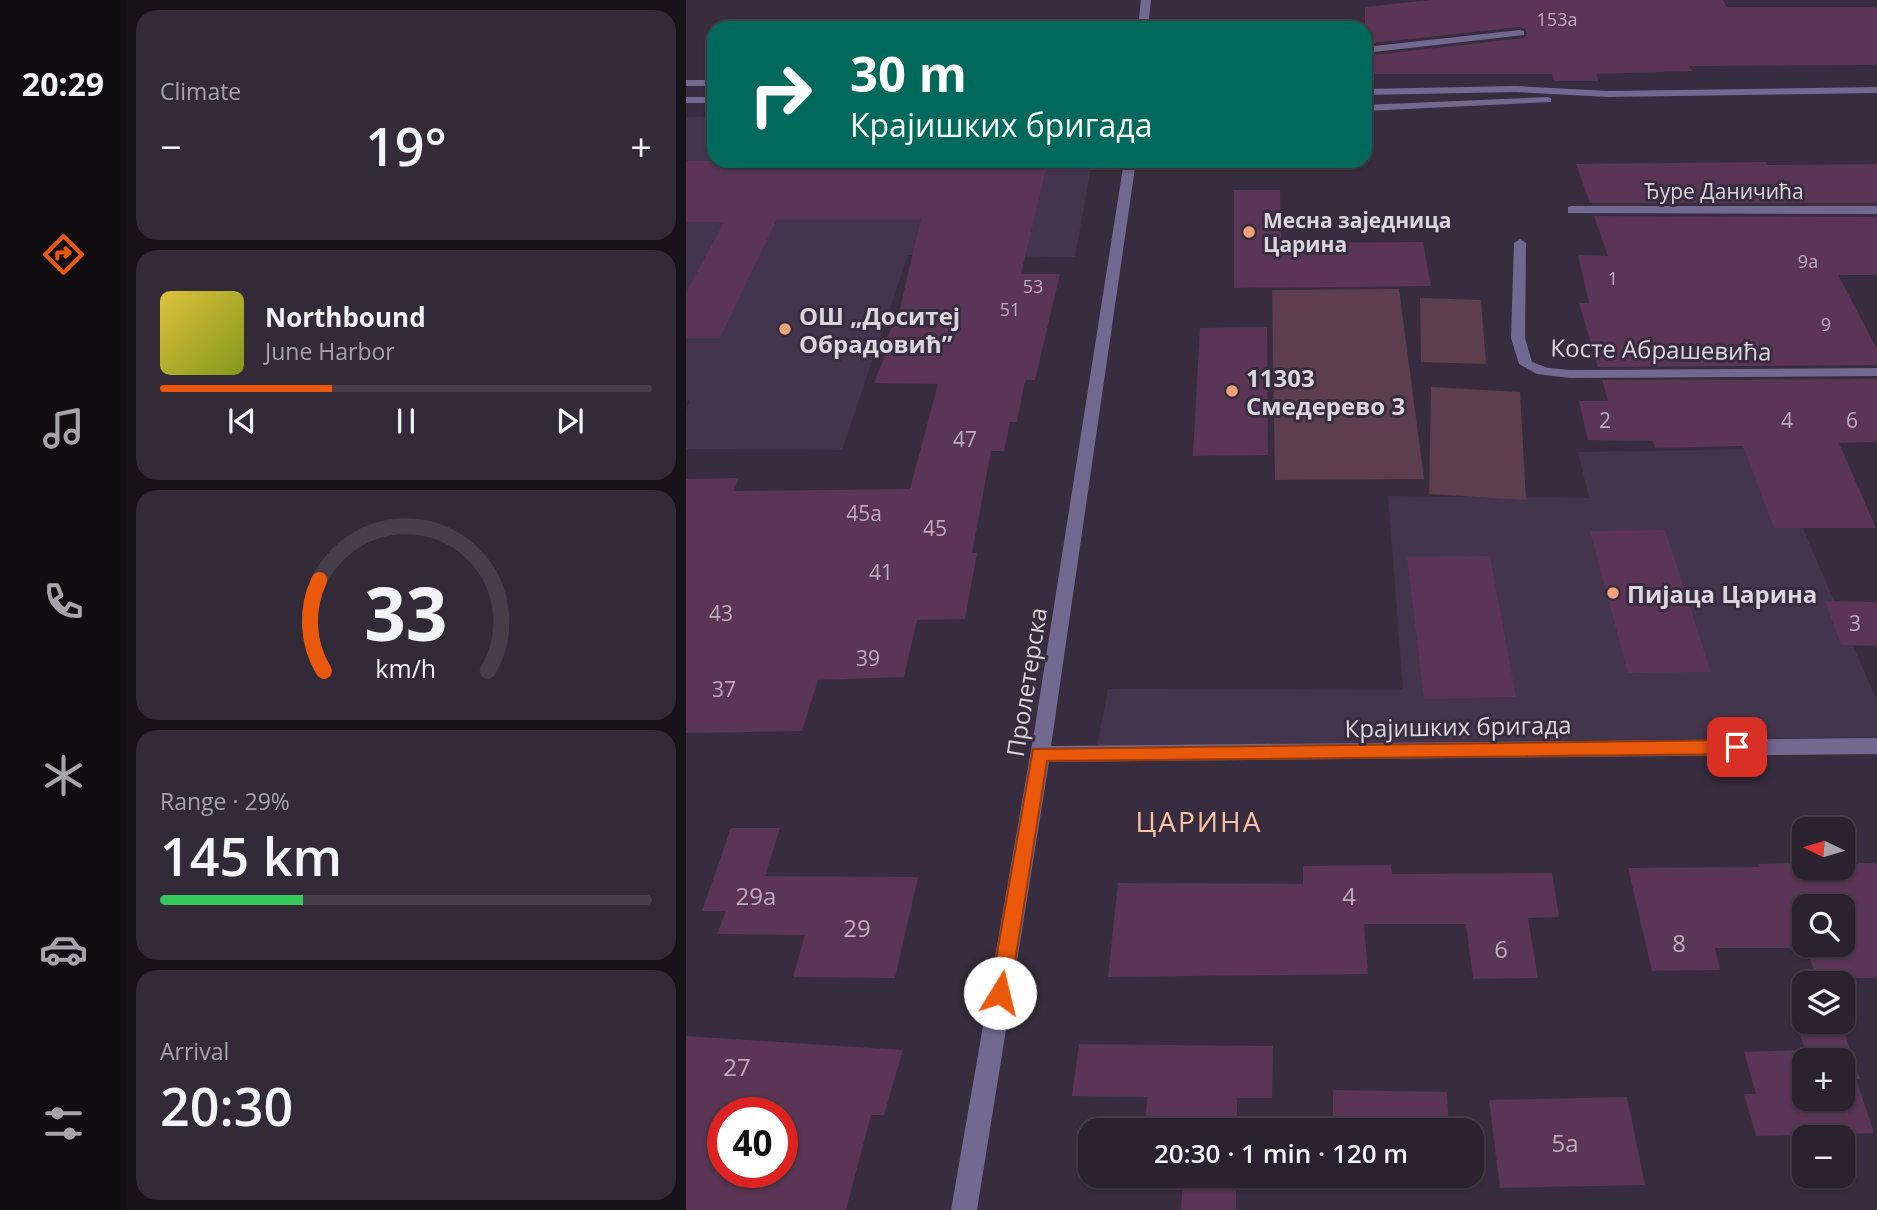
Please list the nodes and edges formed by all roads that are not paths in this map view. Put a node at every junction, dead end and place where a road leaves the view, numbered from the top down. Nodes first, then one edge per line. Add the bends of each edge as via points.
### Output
1 (1146, 0) edge
2 (1144, 21) edge
3 (1520, 33) dead end
4 (1372, 49) edge
5 (686, 83) edge
6 (707, 83) edge
7 (1877, 90) edge
8 (1372, 92) edge
9 (1608, 93) junction
10 (686, 100) edge
11 (707, 100) edge
12 (1372, 108) edge
13 (1129, 168) edge
14 (1572, 210) dead end
15 (1877, 210) edge
16 (1520, 243) dead end
17 (1877, 372) edge
18 (1877, 746) edge
19 (1040, 754) junction
20 (964, 1210) edge

1 - 2 street
3 - 4 street
5 - 6 street
7 - 9 street
8 - 9 street via 1516,89
9 - 12 street
10 - 11 street
13 - 19 street, Пролетерска
14 - 15 street, Ђуре Даничића
16 - 17 street, Косте Абрашевића via 1518,338 1526,364 1537,370 1550,374
18 - 19 street, Крајишких бригада
19 - 20 street, Пролетерска

